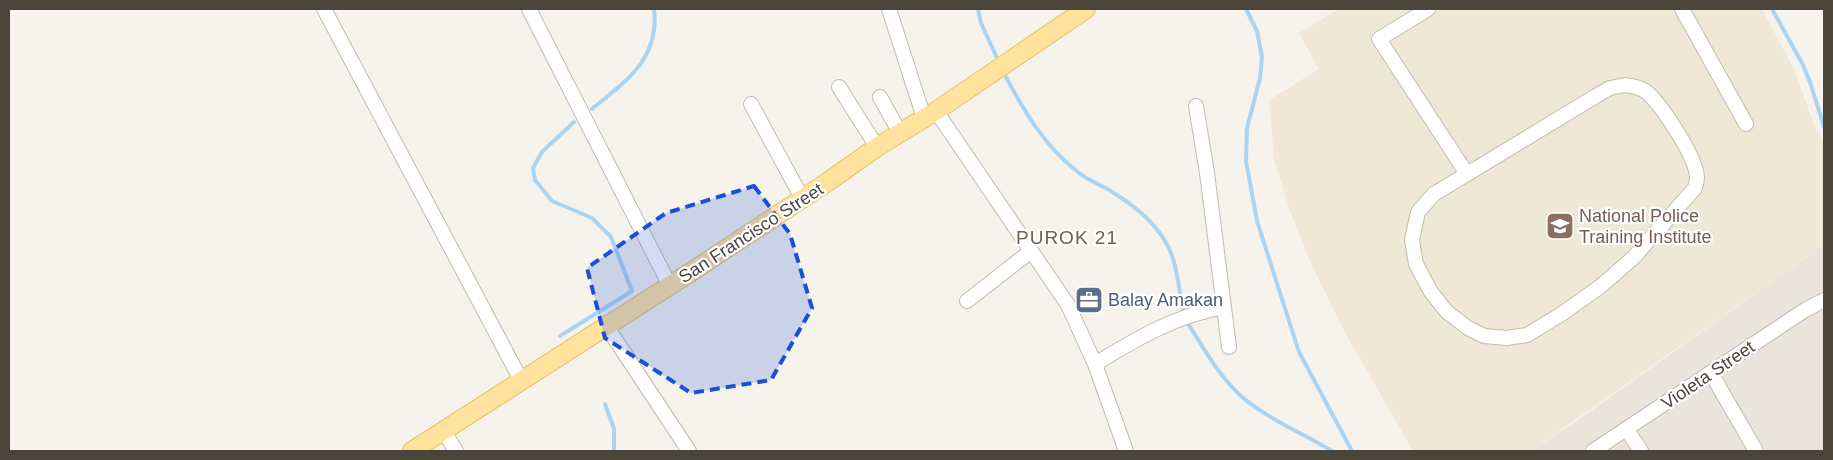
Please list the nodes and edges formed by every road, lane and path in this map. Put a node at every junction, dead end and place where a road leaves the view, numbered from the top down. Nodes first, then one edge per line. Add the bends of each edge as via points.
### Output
1 (324, 9) edge
2 (529, 9) edge
3 (889, 9) edge
4 (1086, 9) edge
5 (1428, 9) edge
6 (1682, 9) edge
7 (840, 87) dead end
8 (880, 97) dead end
9 (751, 104) dead end
10 (1196, 106) dead end
11 (930, 115) junction
12 (1746, 124) dead end
13 (900, 133) junction
14 (878, 147) junction
15 (1466, 174) junction
16 (802, 198) junction
17 (1031, 251) junction
18 (670, 286) junction
19 (1824, 300) edge
20 (967, 301) dead end
21 (1224, 307) junction
22 (607, 327) junction
23 (1229, 347) dead end
24 (1094, 364) junction
25 (1711, 373) junction
26 (522, 382) junction
27 (1627, 430) junction
28 (444, 432) junction
29 (412, 451) edge
30 (456, 451) edge
31 (689, 451) edge
32 (1126, 451) edge
33 (1593, 451) edge
34 (1641, 451) edge
35 (1756, 451) edge

1 - 26 street
2 - 18 street
3 - 11 street
4 - 11 main road, San Francisco Street
5 - 15 street via 1380,39
6 - 12 street
7 - 14 street
8 - 13 street
9 - 16 street
10 - 21 street
11 - 13 main road, San Francisco Street
11 - 17 street
13 - 14 main road, San Francisco Street
14 - 16 main road, San Francisco Street
15 - 15 street via 1610,88 1625,85 1636,86 1648,93 1664,112 1688,149 1697,177 1695,188 1684,201 1634,257 1601,286 1527,335 1506,338 1484,336 1446,312 1416,264 1412,240 1418,212 1434,194
16 - 18 main road, San Francisco Street
17 - 20 street
17 - 24 street via 1068,305
18 - 22 main road, San Francisco Street
19 - 25 street, Violeta Street
21 - 23 street
21 - 24 street via 1206,310 1151,331
22 - 26 main road, San Francisco Street
22 - 31 street
24 - 32 street
25 - 27 street, Violeta Street
25 - 35 street
26 - 28 main road, San Francisco Street
27 - 33 street, Violeta Street
27 - 34 street
28 - 29 main road, San Francisco Street
28 - 30 street

